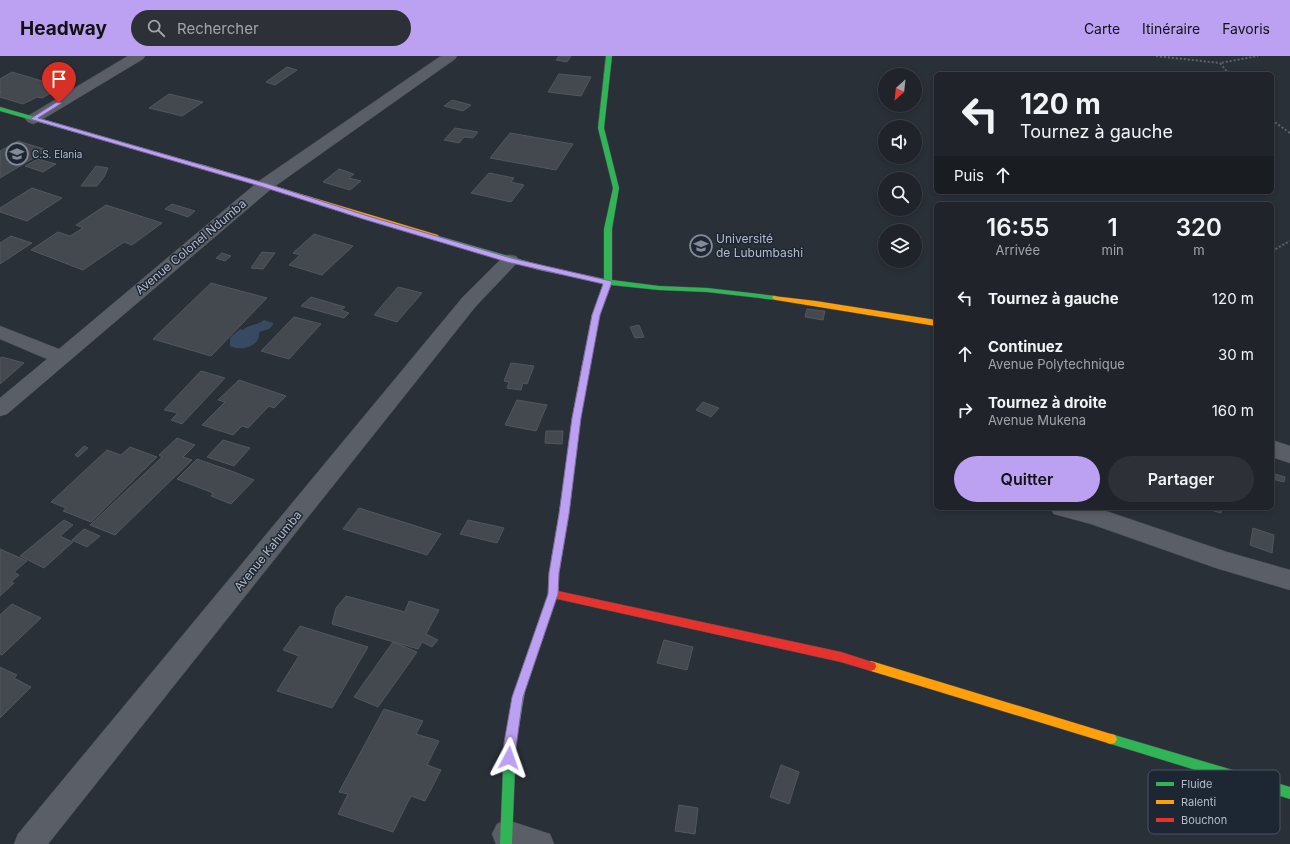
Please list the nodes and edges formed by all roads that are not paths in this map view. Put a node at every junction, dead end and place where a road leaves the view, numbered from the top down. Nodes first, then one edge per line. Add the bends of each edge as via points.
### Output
1 (138, 56) edge
2 (450, 56) edge
3 (609, 56) edge
4 (0, 109) edge
5 (33, 119) junction
6 (265, 185) junction
7 (510, 260) junction
8 (608, 282) junction
9 (934, 322) edge
10 (0, 332) edge
11 (61, 357) junction
12 (0, 409) edge
13 (1274, 449) edge
14 (1290, 455) edge
15 (1070, 510) edge
16 (1290, 580) edge
17 (553, 594) junction
18 (1214, 770) edge
19 (1280, 790) edge
20 (1290, 793) edge
21 (506, 839) edge
22 (29, 844) edge
23 (540, 844) edge

1 - 5 street
2 - 6 street, Avenue Colonel Ndumba
3 - 8 street via 601,128 616,188 608,229
4 - 5 street
5 - 6 street
6 - 7 street
6 - 11 street, Avenue Colonel Ndumba
7 - 8 street
7 - 22 street, Avenue Kahumba via 469,302
8 - 9 street via 812,302 890,317
8 - 17 street via 596,315 576,418
10 - 11 street
11 - 12 street, Avenue Colonel Ndumba
13 - 14 street
15 - 16 street
17 - 18 street via 841,657
17 - 21 street via 518,697 510,743
19 - 20 street
21 - 23 street

